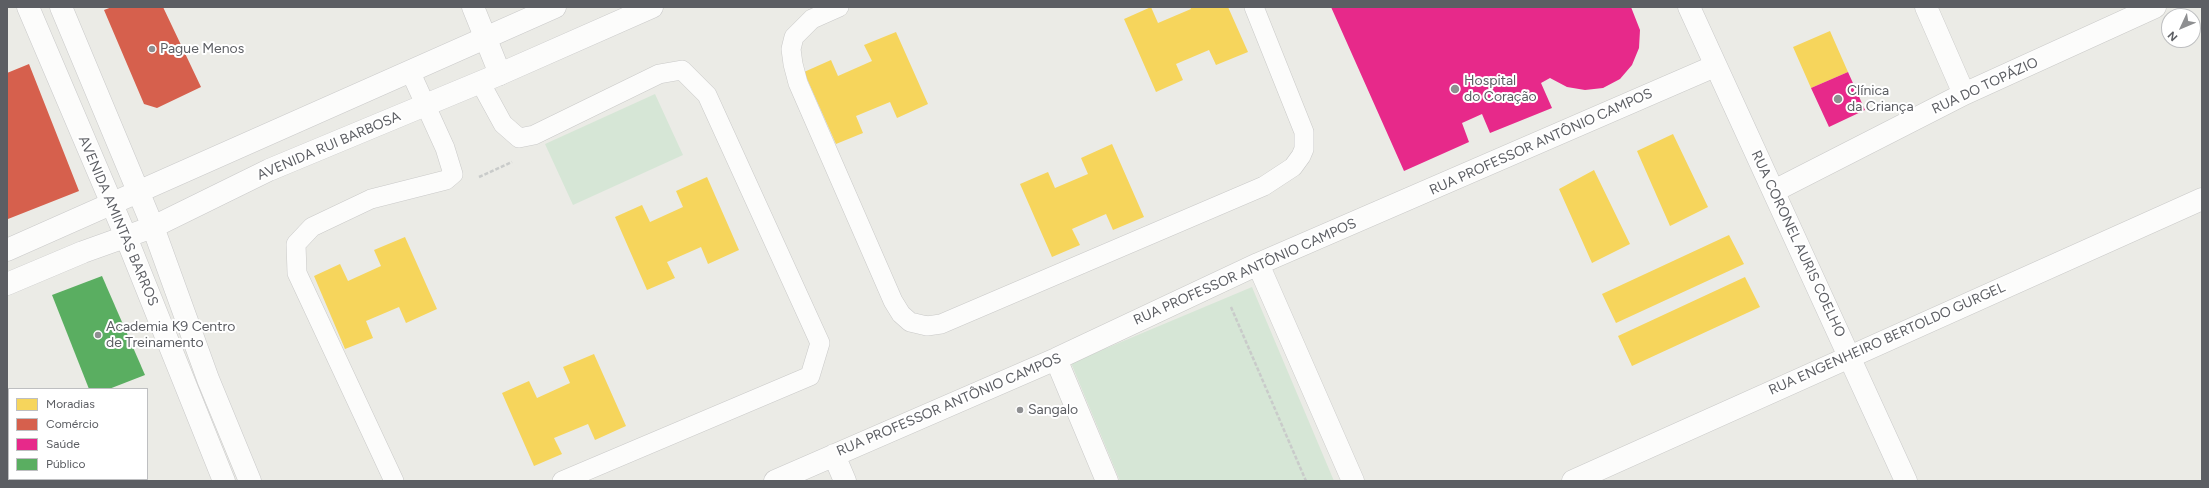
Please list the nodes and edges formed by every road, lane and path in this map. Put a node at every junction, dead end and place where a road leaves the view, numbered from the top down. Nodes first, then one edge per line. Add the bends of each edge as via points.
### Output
1 (28, 7) edge
2 (61, 7) edge
3 (473, 7) edge
4 (554, 7) edge
5 (652, 7) edge
6 (839, 7) edge
7 (1254, 7) edge
8 (1689, 7) edge
9 (1926, 7) edge
10 (2156, 7) edge
11 (2129, 12) edge
12 (485, 37) junction
13 (1715, 66) junction
14 (410, 71) junction
15 (500, 74) junction
16 (480, 82) junction
17 (1964, 94) junction
18 (425, 105) junction
19 (534, 135) junction
20 (453, 174) junction
21 (1774, 191) junction
22 (138, 192) junction
23 (2202, 199) edge
24 (111, 204) junction
25 (153, 227) junction
26 (126, 237) junction
27 (7, 250) edge
28 (1258, 264) junction
29 (7, 284) edge
30 (1224, 310) dead end
31 (1849, 355) junction
32 (1056, 359) junction
33 (834, 455) junction
34 (224, 481) edge
35 (250, 481) edge
36 (394, 481) edge
37 (562, 481) edge
38 (775, 481) edge
39 (845, 481) edge
40 (1107, 481) edge
41 (1306, 481) edge
42 (1353, 481) edge
43 (1573, 481) edge
44 (1906, 481) edge

1 - 24 street, AVENIDA AMINTAS BARROS
2 - 22 street, AVENIDA AMINTAS BARROS
3 - 12 street
4 - 12 street
5 - 15 street, AVENIDA RUI BARBOSA
6 - 7 lane via 812,19 794,37 791,49 798,83 893,301 910,322 927,326 941,324 1264,186 1293,167 1304,148 1304,132
8 - 13 street, RUA CORONEL AURIS COELHO
9 - 17 street
10 - 11 street, RUA DO TOPÁZIO
11 - 17 street, RUA DO TOPÁZIO
12 - 14 street
12 - 15 street
13 - 21 street, RUA CORONEL AURIS COELHO
13 - 28 street, RUA PROFESSOR ANTÔNIO CAMPOS
14 - 18 lane
14 - 22 street
15 - 16 street, AVENIDA RUI BARBOSA
16 - 18 street, AVENIDA RUI BARBOSA
16 - 19 lane via 503,124 518,138
17 - 21 street, RUA DO TOPÁZIO
18 - 20 lane via 445,148
18 - 25 street, AVENIDA RUI BARBOSA via 269,170
19 - 20 path via 511,164 479,177
19 - 37 lane via 659,74 682,70 707,95 820,343 810,376
20 - 36 lane via 446,180 371,199 312,227 296,244 297,273
21 - 31 street, RUA CORONEL AURIS COELHO
22 - 24 street
22 - 25 street, AVENIDA AMINTAS BARROS
23 - 31 street, RUA ENGENHEIRO BERTOLDO GURGEL
24 - 26 street, AVENIDA AMINTAS BARROS
24 - 27 street
25 - 26 street, AVENIDA RUI BARBOSA
25 - 35 street, AVENIDA AMINTAS BARROS via 208,379
26 - 29 street, AVENIDA RUI BARBOSA
26 - 34 street, AVENIDA AMINTAS BARROS
28 - 32 street, RUA PROFESSOR ANTÔNIO CAMPOS
28 - 42 street
30 - 41 path via 1232,307
31 - 43 street, RUA ENGENHEIRO BERTOLDO GURGEL
31 - 44 street, RUA CORONEL AURIS COELHO
32 - 33 street, RUA PROFESSOR ANTÔNIO CAMPOS
32 - 40 street
33 - 38 street, RUA PROFESSOR ANTÔNIO CAMPOS
33 - 39 street

